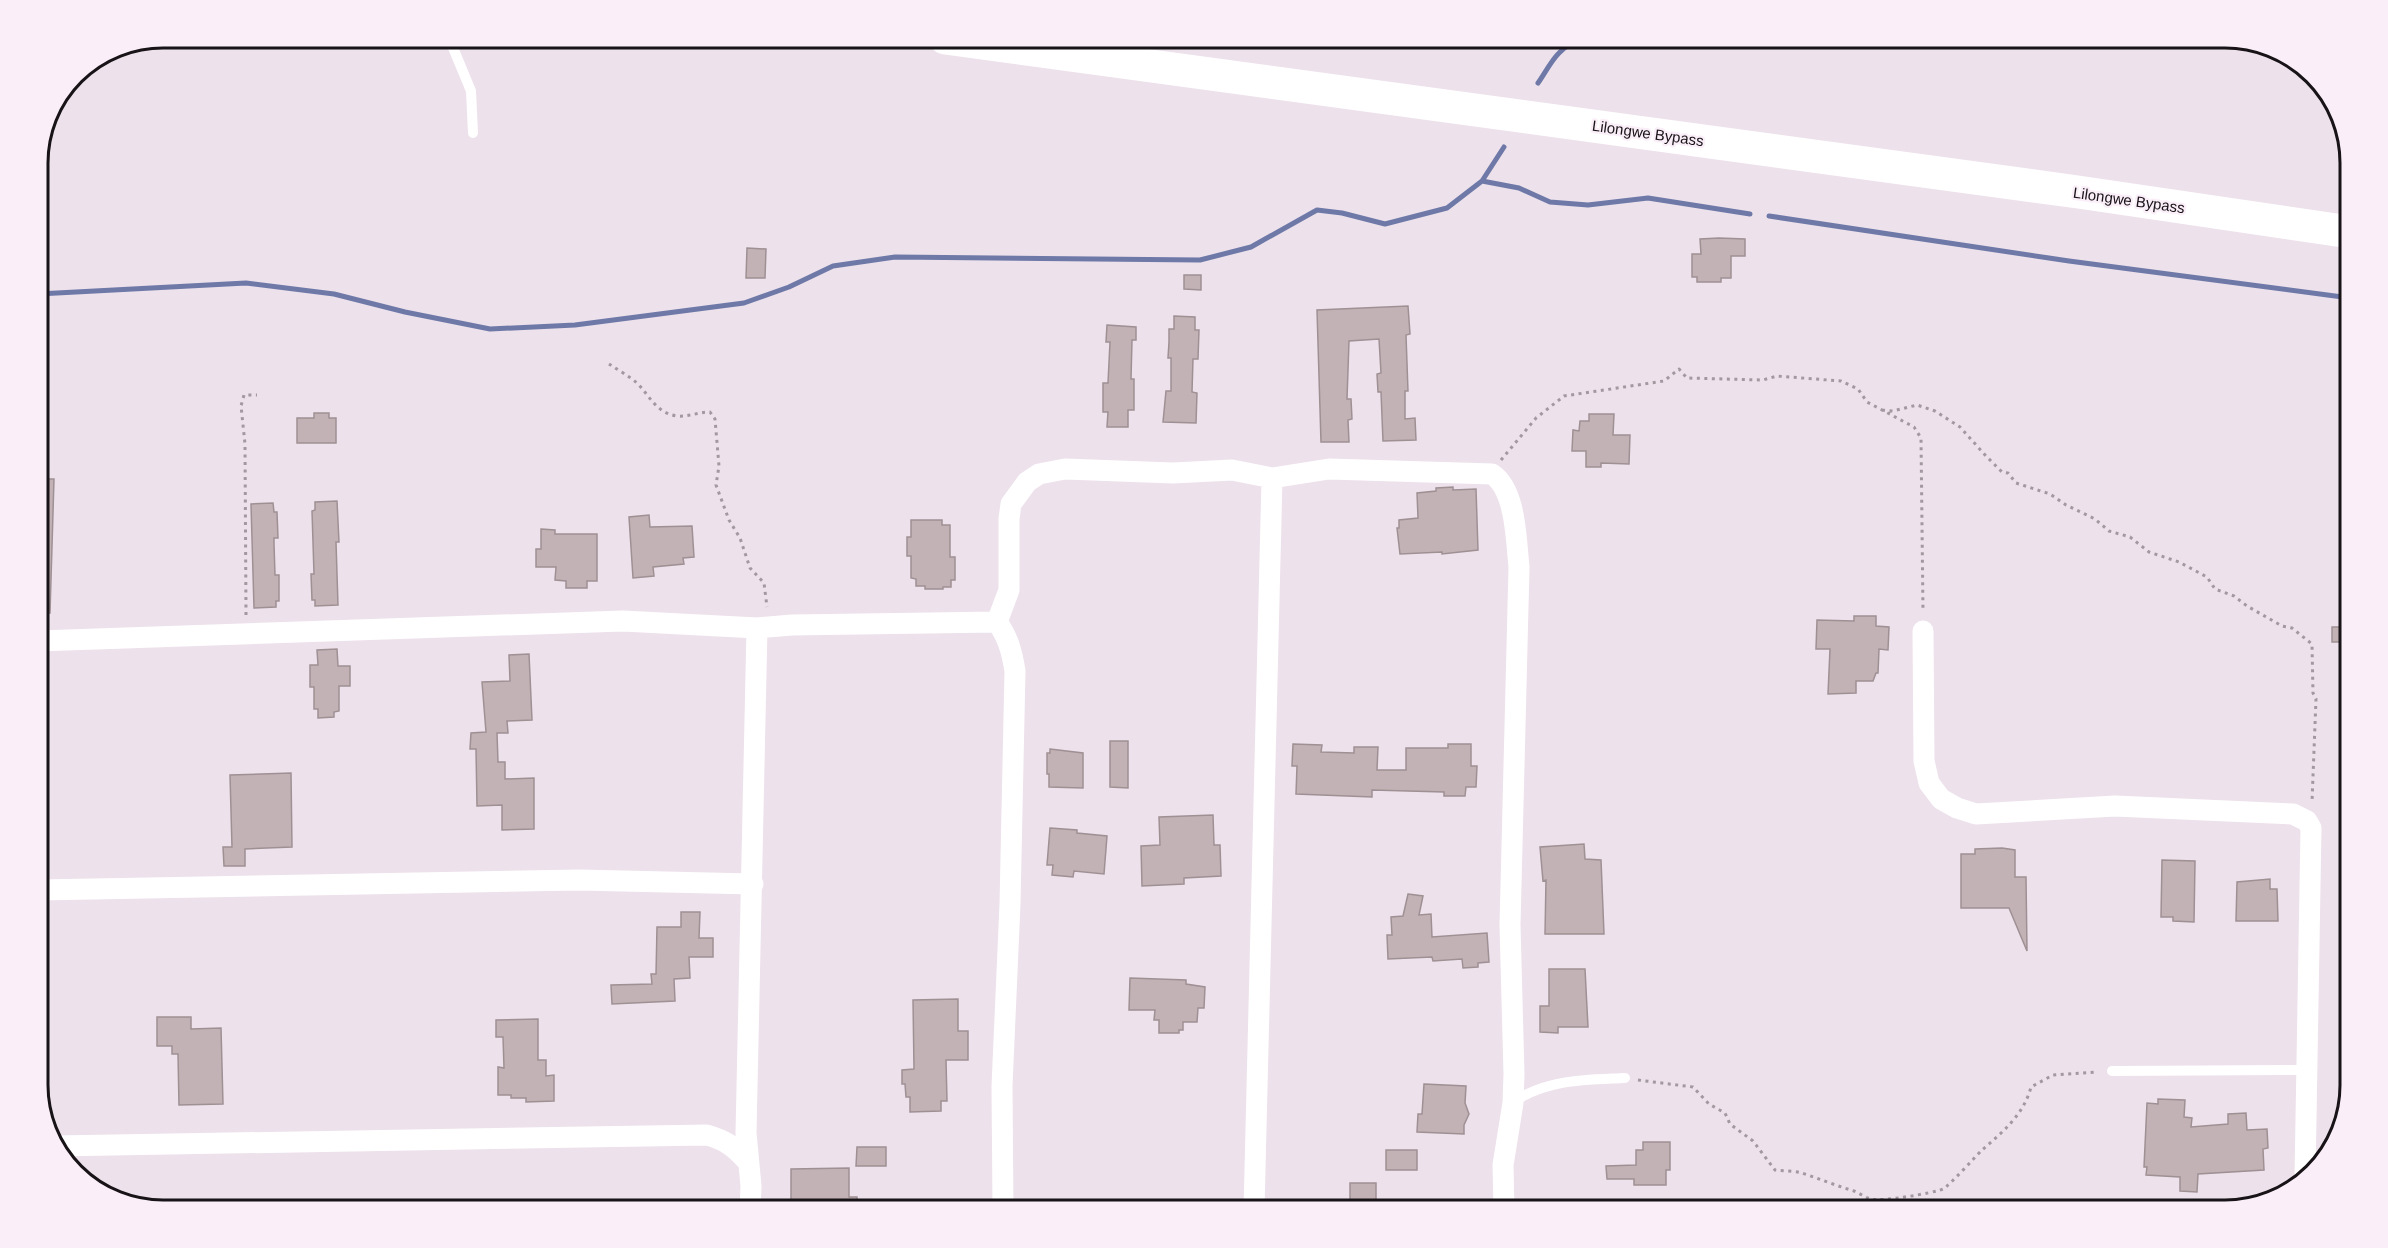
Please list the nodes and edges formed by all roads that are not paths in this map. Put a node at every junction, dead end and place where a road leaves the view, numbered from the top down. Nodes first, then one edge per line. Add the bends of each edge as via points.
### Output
1 (453, 48) edge
2 (1019, 48) edge
3 (472, 133) dead end
4 (2340, 231) edge
5 (1272, 478) junction
6 (997, 622) junction
7 (757, 628) junction
8 (1923, 631) road end
9 (48, 641) edge
10 (753, 884) junction
11 (48, 890) edge
12 (2306, 1070) junction
13 (2112, 1071) road end
14 (1625, 1078) road end
15 (1513, 1103) junction
16 (65, 1146) edge
17 (747, 1161) junction
18 (2305, 1167) edge
19 (750, 1200) edge
20 (1003, 1200) edge
21 (1254, 1200) edge
22 (1504, 1200) edge

1 - 3 lane via 471,91
2 - 4 main road, Lilongwe Bypass
5 - 6 street via 1232,470 1065,470 1038,474 1011,504 1009,590
5 - 15 street via 1329,469 1492,474 1502,481 1509,499 1519,567 1510,925
5 - 21 street
6 - 7 street
6 - 20 street via 1012,652 1015,671 1002,1086
7 - 9 street via 623,621
7 - 10 street
8 - 12 street via 1924,761 1929,783 1941,799 1957,808 1976,814 2115,806 2293,814 2307,821 2311,828
10 - 11 street via 579,880
10 - 17 street
12 - 13 lane
12 - 18 street
14 - 15 lane via 1568,1080 1529,1092
15 - 22 street via 1503,1165
16 - 17 street via 707,1136 723,1139
17 - 19 street

